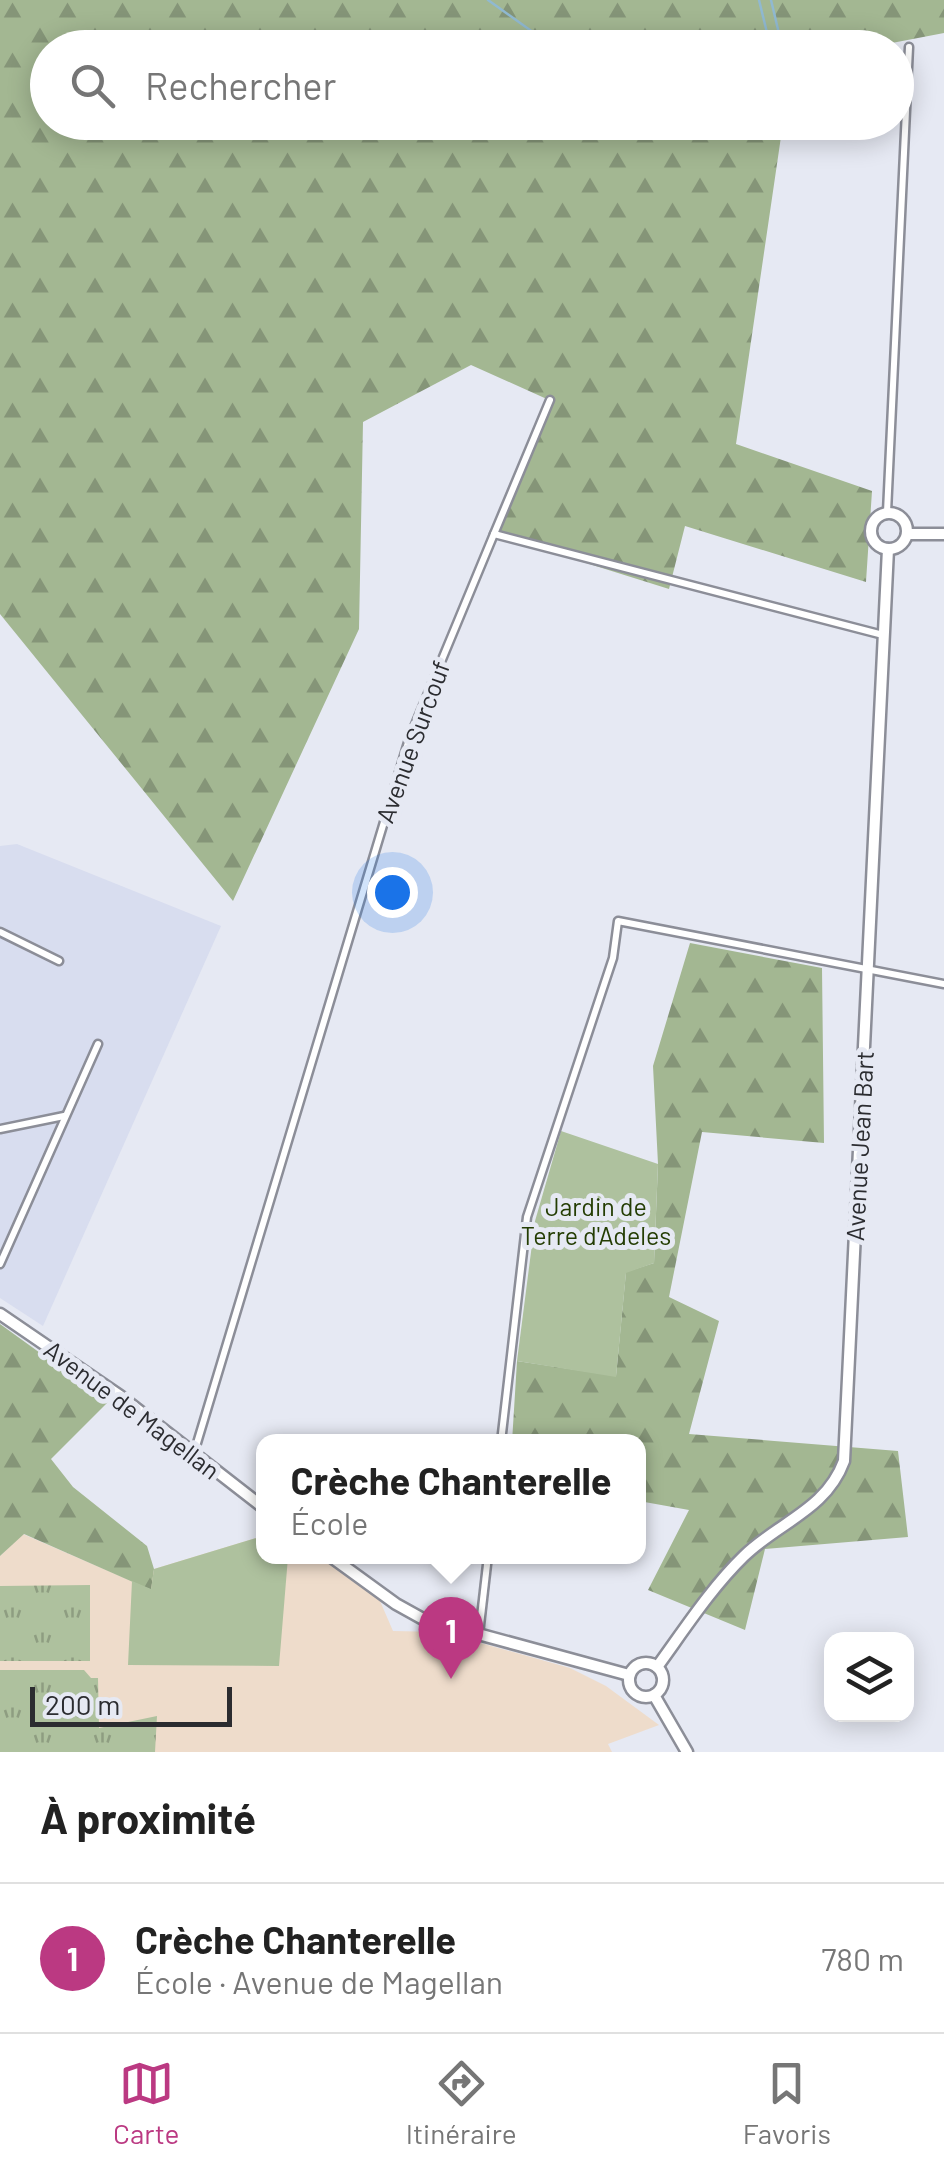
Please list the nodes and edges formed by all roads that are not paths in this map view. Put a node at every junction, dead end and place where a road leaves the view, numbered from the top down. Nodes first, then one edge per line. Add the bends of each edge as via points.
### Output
1 (904, 140) edge
2 (550, 400) dead end
3 (887, 512) junction
4 (494, 534) junction
5 (908, 534) junction
6 (944, 534) edge
7 (888, 549) junction
8 (884, 636) junction
9 (0, 932) edge
10 (60, 961) dead end
11 (868, 968) junction
12 (944, 984) edge
13 (98, 1044) dead end
14 (64, 1116) junction
15 (0, 1129) edge
16 (0, 1264) edge
17 (0, 1314) edge
18 (502, 1434) edge
19 (194, 1454) junction
20 (256, 1502) edge
21 (341, 1564) edge
22 (487, 1564) edge
23 (478, 1636) junction
24 (656, 1667) junction
25 (629, 1675) junction
26 (654, 1695) junction
27 (687, 1752) edge

1 - 3 street
2 - 4 street, Avenue Surcouf
3 - 5 street via 903,518
3 - 7 street via 871,528 874,540
4 - 8 street
4 - 19 street, Avenue Surcouf via 409,739
5 - 6 street
5 - 7 street
7 - 8 street, Avenue Jean Bart
8 - 11 street, Avenue Jean Bart
9 - 10 street
11 - 12 street
11 - 18 street via 618,921 528,1218
11 - 24 street, Avenue Jean Bart via 844,1461 817,1504 740,1560
13 - 14 street
14 - 15 street
14 - 16 street
17 - 19 street, Avenue de Magellan
19 - 20 street, Avenue de Magellan
21 - 23 street via 411,1613
22 - 23 street
23 - 25 street
24 - 25 street via 641,1664
24 - 26 street via 663,1681
25 - 26 street via 633,1692
26 - 27 street

